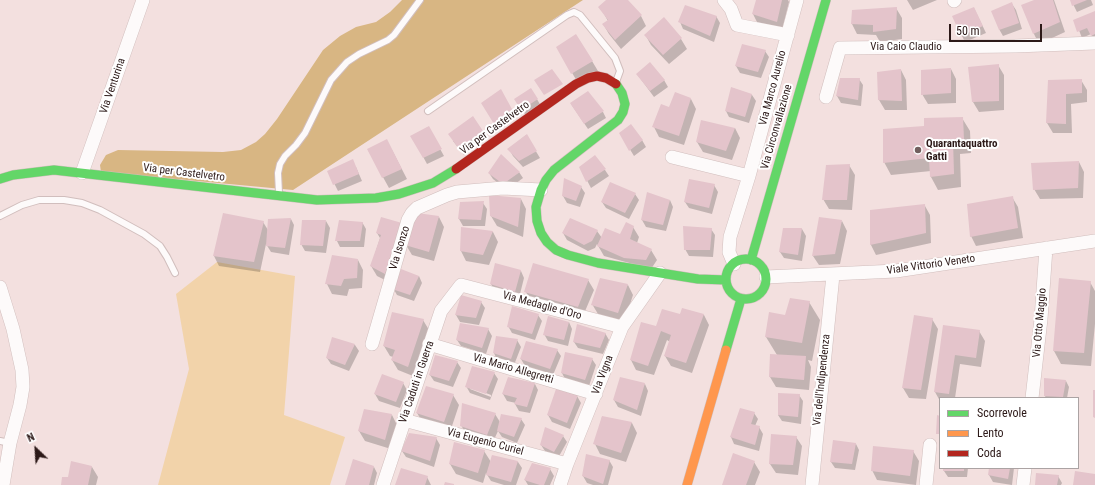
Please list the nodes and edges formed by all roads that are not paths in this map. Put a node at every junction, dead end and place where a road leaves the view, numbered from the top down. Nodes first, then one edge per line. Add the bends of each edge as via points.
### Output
1 (143, 0) edge
2 (420, 0) edge
3 (724, 0) edge
4 (797, 0) edge
5 (826, 0) edge
6 (788, 35) junction
7 (1095, 43) edge
8 (615, 83) junction
9 (826, 97) dead end
10 (428, 111) dead end
11 (672, 157) dead end
12 (82, 173) junction
13 (749, 176) junction
14 (0, 179) edge
15 (541, 190) junction
16 (280, 196) junction
17 (0, 216) edge
18 (1095, 241) edge
19 (1046, 248) junction
20 (751, 260) junction
21 (734, 264) junction
22 (175, 273) dead end
23 (660, 273) junction
24 (833, 275) junction
25 (766, 277) junction
26 (726, 280) junction
27 (461, 285) joint
28 (0, 287) edge
29 (741, 299) junction
30 (622, 327) junction
31 (372, 344) dead end
32 (429, 344) junction
33 (596, 394) junction
34 (1032, 397) edge
35 (404, 420) junction
36 (5, 442) edge
37 (930, 445) dead end
38 (567, 464) junction
39 (1025, 469) edge
40 (3, 485) edge
41 (383, 485) edge
42 (560, 485) edge
43 (687, 485) edge
44 (812, 485) edge
45 (926, 485) edge
46 (1023, 485) edge

1 - 12 street, Via Venturina
2 - 16 lane via 394,35 347,62 331,80 305,133 280,164
3 - 6 street via 731,9 737,25
4 - 6 street, Via Marco Aurelio
5 - 20 street, Via Circonvallazione
6 - 13 street, Via Marco Aurelio
7 - 9 street, Via Caio Claudio via 840,48
8 - 10 lane via 620,75 615,58 580,15 574,12
8 - 15 street via 622,93 625,104 618,120 554,170
8 - 16 street, Via per Castelvetro via 597,76 576,84 463,166 433,184 376,198 317,200
11 - 13 street
12 - 14 street, Via per Castelvetro via 54,170
12 - 16 street, Via per Castelvetro
13 - 21 street, Via Marco Aurelio via 730,237 729,252
15 - 23 street via 536,207 537,222 547,242 556,250 598,263
15 - 31 street, Via Isonzo via 503,188 457,192 417,208 408,220
17 - 22 lane via 39,200 82,203 144,234 160,246
18 - 19 street, Viale Vittorio Veneto
19 - 24 street, Viale Vittorio Veneto via 896,272
19 - 34 street, Via Otto Maggio
20 - 21 street via 742,260
20 - 25 street via 763,268
21 - 26 street via 728,271
23 - 26 street
23 - 30 street, Via Vigna
24 - 25 street, Viale Vittorio Veneto
24 - 44 street, Via dell'Indipendenza
25 - 29 street via 765,286 759,294 751,299
26 - 29 street via 730,292
27 - 30 street, Via Medaglie d'Oro
27 - 32 street, Via Caduti in Guerra via 441,311
28 - 36 street via 13,329 23,387 20,405
29 - 43 street
30 - 33 street, Via Vigna
32 - 33 street, Via Mario Allegretti
32 - 35 street, Via Caduti in Guerra
33 - 38 street, Via Vigna
35 - 38 street, Via Eugenio Curiel
35 - 41 street, Via Caduti in Guerra
36 - 40 street
37 - 45 street
38 - 42 street, Via Vigna
39 - 46 street

